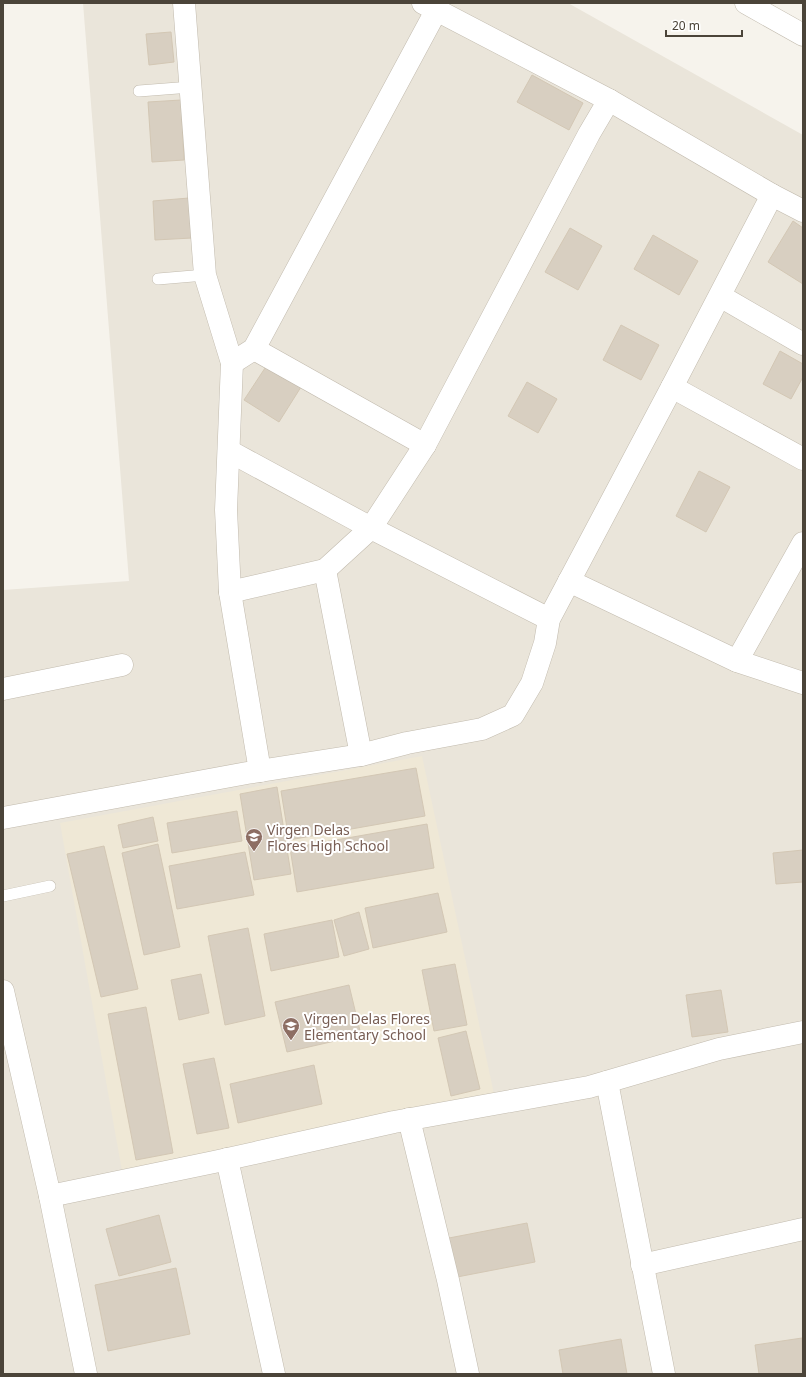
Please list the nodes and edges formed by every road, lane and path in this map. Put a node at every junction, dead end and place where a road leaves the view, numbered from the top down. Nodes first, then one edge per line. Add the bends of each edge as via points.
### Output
1 (184, 3) edge
2 (746, 3) edge
3 (429, 7) edge
4 (803, 35) edge
5 (191, 87) junction
6 (139, 91) dead end
7 (609, 100) junction
8 (772, 195) junction
9 (803, 212) edge
10 (206, 275) junction
11 (158, 279) dead end
12 (720, 296) junction
13 (803, 344) edge
14 (254, 349) junction
15 (232, 363) junction
16 (672, 387) junction
17 (425, 445) junction
18 (229, 451) junction
19 (803, 459) edge
20 (371, 528) junction
21 (803, 543) edge
22 (325, 570) junction
23 (796, 570) edge
24 (569, 581) junction
25 (230, 592) junction
26 (549, 618) junction
27 (737, 661) junction
28 (122, 665) dead end
29 (803, 683) edge
30 (3, 689) edge
31 (361, 755) junction
32 (260, 770) junction
33 (3, 818) edge
34 (50, 886) dead end
35 (3, 896) edge
36 (3, 991) edge
37 (803, 1032) edge
38 (607, 1082) junction
39 (409, 1119) junction
40 (227, 1159) junction
41 (50, 1196) junction
42 (803, 1230) edge
43 (642, 1265) junction
44 (86, 1374) edge
45 (274, 1374) edge
46 (468, 1374) edge
47 (664, 1374) edge

1 - 5 street
2 - 4 street
3 - 7 street
3 - 14 street
5 - 6 lane
5 - 10 street
7 - 8 street
7 - 17 street
8 - 9 street
8 - 12 street
10 - 11 lane
10 - 15 street
12 - 13 street
12 - 16 street
14 - 15 street
14 - 17 street
15 - 18 street
16 - 19 street
16 - 24 street
17 - 20 street
18 - 20 street
18 - 25 street via 226,510
20 - 22 street
20 - 26 street
21 - 23 street
22 - 25 street
22 - 31 street
23 - 27 street
24 - 26 street
24 - 27 street
25 - 32 street
26 - 31 street via 545,643 532,683 513,715 482,729
27 - 29 street
28 - 30 street
31 - 32 street
32 - 33 street
34 - 35 lane
36 - 41 street
37 - 38 street via 719,1049
38 - 39 street
38 - 43 street
39 - 40 street
39 - 46 street
40 - 41 street
40 - 45 street
41 - 44 street
42 - 43 street
43 - 47 street

